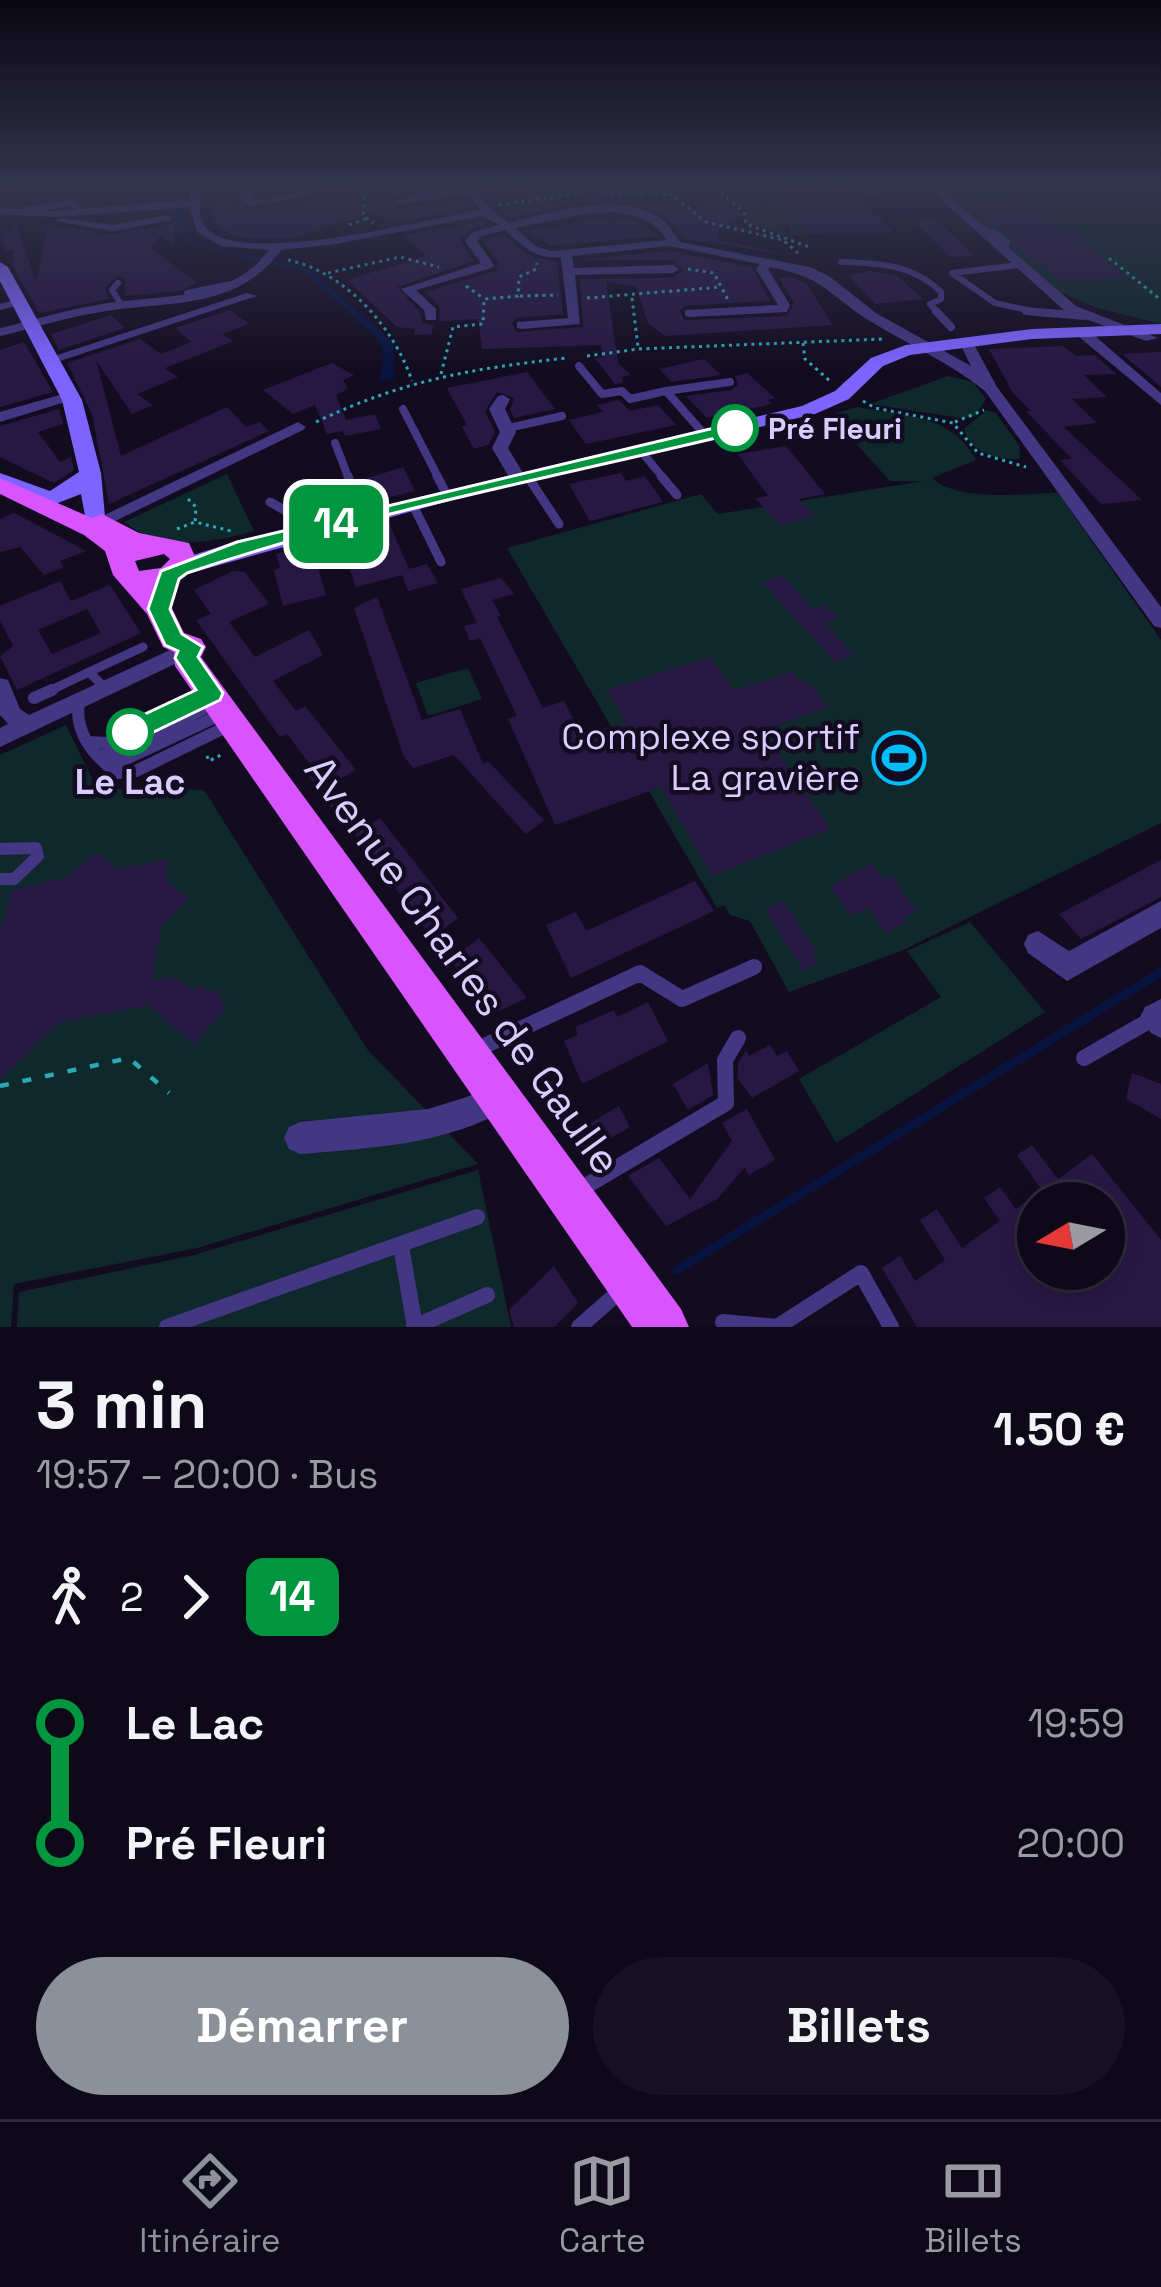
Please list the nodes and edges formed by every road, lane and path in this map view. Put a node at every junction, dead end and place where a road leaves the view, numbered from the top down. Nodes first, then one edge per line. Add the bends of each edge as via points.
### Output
1 (237, 246) edge
2 (318, 246) edge
3 (478, 246) edge
4 (529, 246) edge
5 (633, 246) edge
6 (690, 246) edge
7 (758, 246) edge
8 (792, 246) edge
9 (806, 246) edge
10 (998, 246) edge
11 (617, 247) joint
12 (809, 247) dead end
13 (558, 254) junction
14 (271, 257) junction
15 (747, 257) junction
16 (1109, 259) dead end
17 (768, 262) junction
18 (841, 262) dead end
19 (1018, 265) junction
20 (0, 267) edge
21 (673, 267) joint
22 (806, 270) junction
23 (569, 272) junction
24 (327, 273) junction
25 (452, 275) junction
26 (956, 279) junction
27 (930, 280) junction
28 (118, 283) dead end
29 (236, 283) junction
30 (721, 286) junction
31 (1049, 291) junction
32 (187, 293) dead end
33 (251, 296) dead end
34 (518, 296) junction
35 (573, 296) junction
36 (631, 296) junction
37 (484, 299) junction
38 (1161, 300) edge
39 (19, 302) junction
40 (121, 304) dead end
41 (0, 307) edge
42 (734, 312) junction
43 (690, 313) dead end
44 (1109, 316) junction
45 (431, 317) dead end
46 (32, 325) junction
47 (522, 325) dead end
48 (1084, 325) junction
49 (951, 327) dead end
50 (0, 332) edge
51 (1127, 332) junction
52 (1159, 333) edge
53 (921, 341) junction
54 (966, 342) junction
55 (803, 343) junction
56 (638, 349) junction
57 (52, 359) junction
58 (975, 364) junction
59 (579, 366) dead end
60 (440, 376) junction
61 (412, 382) junction
62 (730, 382) dead end
63 (847, 391) junction
64 (992, 391) junction
65 (666, 392) junction
66 (70, 396) junction
67 (503, 399) dead end
68 (1161, 401) edge
69 (403, 409) dead end
70 (562, 416) dead end
71 (0, 417) edge
72 (953, 423) junction
73 (298, 427) joint
74 (508, 428) junction
75 (706, 435) junction
76 (335, 443) dead end
77 (641, 451) junction
78 (90, 473) junction
79 (524, 478) junction
80 (1056, 478) junction
81 (0, 479) edge
82 (174, 487) junction
83 (677, 495) dead end
84 (56, 497) junction
85 (432, 500) junction
86 (270, 502) dead end
87 (364, 517) junction
88 (195, 522) junction
89 (98, 524) junction
90 (559, 524) dead end
91 (297, 533) junction
92 (243, 542) junction
93 (170, 554) junction
94 (441, 562) dead end
95 (131, 573) junction
96 (159, 609) junction
97 (1161, 621) edge
98 (170, 652) junction
99 (89, 672) junction
100 (0, 686) edge
101 (106, 689) junction
102 (34, 698) dead end
103 (79, 703) junction
104 (222, 708) junction
105 (28, 725) junction
106 (0, 738) edge
107 (89, 742) junction
108 (102, 761) junction
109 (0, 849) edge
110 (0, 879) edge
111 (1161, 914) edge
112 (1038, 944) dead end
113 (756, 966) dead end
114 (1159, 1018) edge
115 (738, 1038) dead end
116 (468, 1054) junction
117 (1084, 1058) dead end
118 (0, 1086) edge
119 (169, 1093) dead end
120 (499, 1097) junction
121 (300, 1138) dead end
122 (569, 1197) junction
123 (478, 1216) dead end
124 (401, 1246) junction
125 (629, 1281) junction
126 (487, 1294) dead end
127 (723, 1322) dead end
128 (167, 1327) edge
129 (414, 1327) edge
130 (579, 1327) edge
131 (662, 1327) edge
132 (891, 1327) edge

1 - 14 street
2 - 14 street
3 - 25 street via 489,263
4 - 13 street
5 - 11 street
6 - 15 street
7 - 15 street
8 - 22 path
9 - 12 path
10 - 19 street
11 - 13 street
13 - 23 street
13 - 34 path via 537,259 536,269 519,277
14 - 24 path
14 - 29 street
15 - 17 street
16 - 38 path
17 - 22 street
17 - 42 street via 764,273 785,308
18 - 27 lane via 907,266
19 - 26 lane via 959,269
19 - 31 street
20 - 39 main road
21 - 23 street
21 - 30 path via 714,273
22 - 53 street
23 - 35 street
24 - 25 path via 416,255
24 - 61 path via 396,338
25 - 37 path
25 - 45 street via 407,290
26 - 27 lane
26 - 48 lane via 1009,306
27 - 49 lane via 941,299 930,304
28 - 40 lane via 112,290
29 - 32 lane
29 - 46 street
30 - 36 path
30 - 42 path
31 - 44 street
31 - 48 street
33 - 57 street
34 - 35 path
34 - 37 path
35 - 36 path
35 - 47 street via 575,321
36 - 56 path
37 - 60 path via 483,324 453,327
39 - 41 lane
39 - 46 main road
42 - 43 street
44 - 51 street
44 - 52 street
46 - 50 street
46 - 57 main road
48 - 51 main road
48 - 52 main road
48 - 54 main road
48 - 54 main road
48 - 68 street
51 - 52 main road
53 - 54 main road
53 - 55 path
53 - 58 street
53 - 63 main road via 877,362
53 - 64 street
54 - 58 street
55 - 56 path
55 - 63 path via 805,359
56 - 60 path
57 - 66 main road
58 - 64 street
59 - 65 lane via 602,394
60 - 61 path
61 - 73 path
62 - 65 lane
63 - 72 path via 875,409
63 - 75 main road via 808,410
64 - 72 path via 984,394 992,405
64 - 80 street
65 - 75 lane
66 - 71 street
66 - 78 main road
67 - 74 street via 497,409
69 - 85 lane
70 - 74 lane
72 - 80 path via 978,453
73 - 82 street
74 - 79 street via 500,448
75 - 77 main road
76 - 87 lane
77 - 79 main road
77 - 83 lane
78 - 84 main road
78 - 89 main road
79 - 85 main road via 468,499
79 - 90 lane
80 - 97 street
81 - 84 main road
81 - 89 main road
82 - 88 path via 196,507
82 - 89 street
84 - 89 main road
85 - 87 main road
85 - 94 lane
86 - 91 lane via 286,511
87 - 91 main road
88 - 92 path
88 - 93 path
89 - 93 main road
89 - 95 main road, Avenue Charles de Gaulle
91 - 92 main road
92 - 93 main road
93 - 95 main road
93 - 96 main road
95 - 96 main road, Avenue Charles de Gaulle
96 - 98 main road, Avenue Charles de Gaulle
98 - 99 lane
98 - 101 street
98 - 104 main road, Avenue Charles de Gaulle
99 - 101 lane
99 - 102 lane
100 - 105 street via 11,716
101 - 103 street
103 - 105 street
103 - 107 lane via 75,715
104 - 107 lane
104 - 108 lane
104 - 108 lane via 136,771 117,773
104 - 116 main road, Avenue Charles de Gaulle
105 - 106 street
107 - 108 lane
109 - 110 lane via 27,844 38,856 14,879
111 - 112 street via 1066,967
113 - 116 lane via 682,999 640,973
114 - 117 lane
115 - 122 lane via 722,1063 726,1103
116 - 120 main road, Avenue Charles de Gaulle
118 - 119 path via 129,1058
120 - 121 street via 433,1126
120 - 122 main road, Avenue Charles de Gaulle
122 - 125 main road, Avenue Charles de Gaulle
123 - 124 lane
124 - 128 lane
124 - 129 lane
125 - 130 lane
125 - 131 main road, Avenue Charles de Gaulle
126 - 129 lane
127 - 132 lane via 777,1327 861,1273

